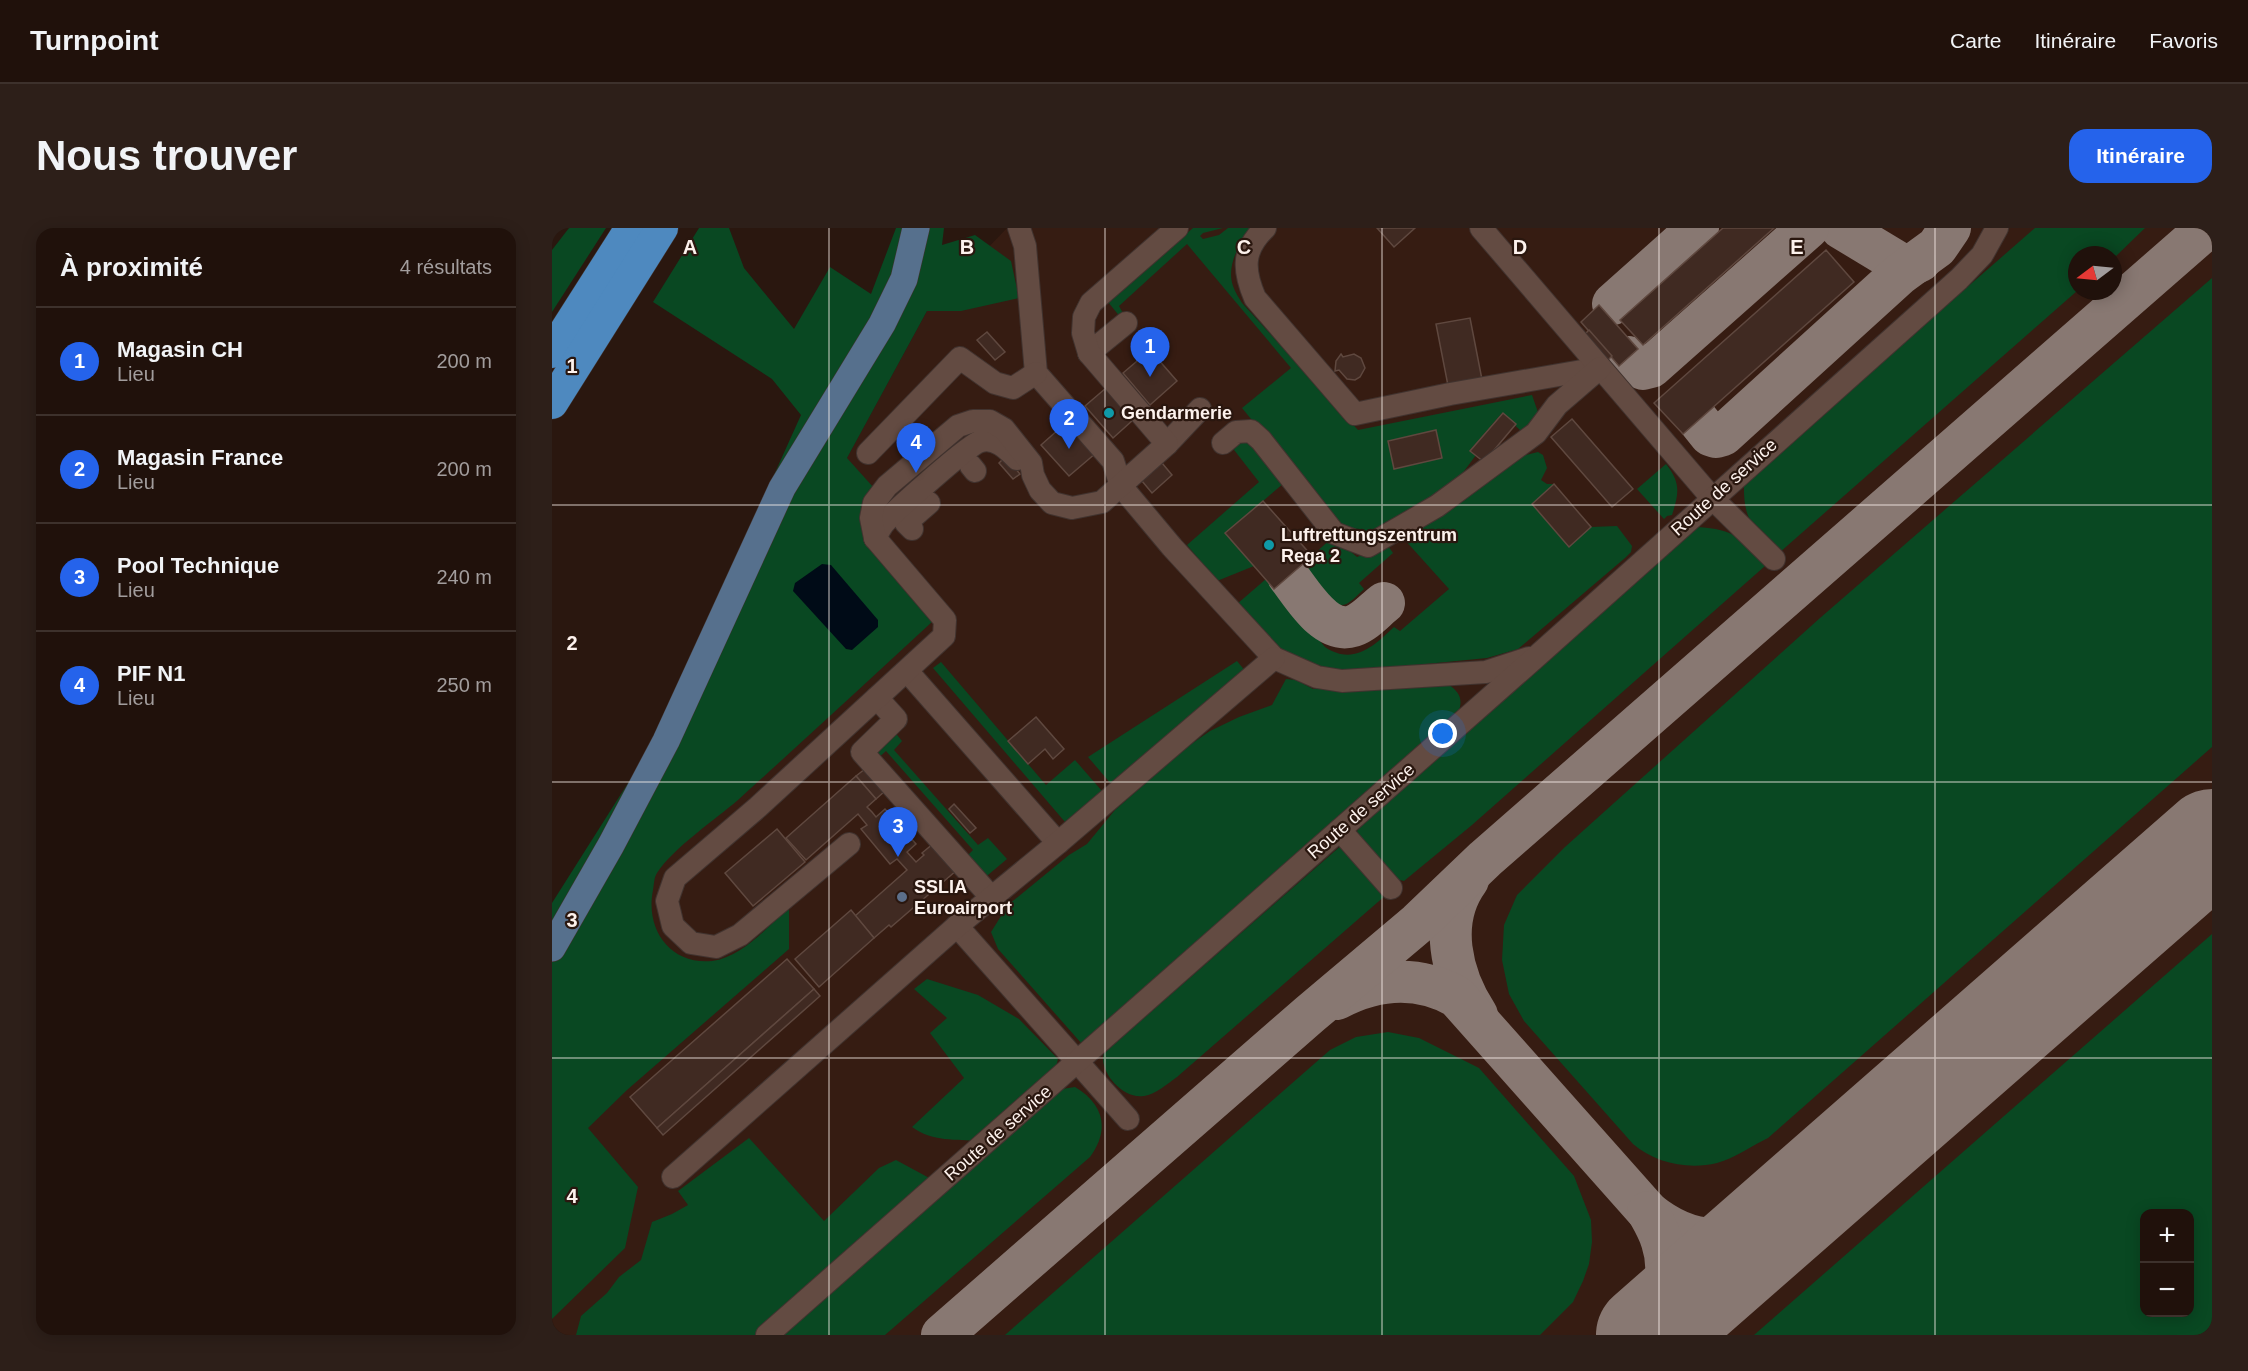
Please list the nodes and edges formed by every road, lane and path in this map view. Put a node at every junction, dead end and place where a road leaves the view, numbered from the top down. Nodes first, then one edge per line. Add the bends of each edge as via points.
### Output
1 (632, 228) edge
2 (662, 228) edge
3 (916, 228) edge
4 (1019, 228) edge
5 (1178, 228) edge
6 (1265, 228) edge
7 (1481, 228) edge
8 (1498, 228) edge
9 (1997, 228) edge
10 (1508, 259) junction
11 (1126, 323) dead end
12 (552, 352) edge
13 (1089, 353) junction
14 (1600, 368) junction
15 (1036, 373) junction
16 (552, 403) edge
17 (1200, 409) dead end
18 (1223, 443) dead end
19 (999, 444) junction
20 (1167, 444) junction
21 (868, 453) dead end
22 (1033, 475) junction
23 (1121, 486) junction
24 (1712, 498) junction
25 (912, 529) dead end
26 (875, 538) junction
27 (1774, 559) dead end
28 (1538, 656) junction
29 (1274, 658) junction
30 (907, 671) junction
31 (877, 698) junction
32 (1340, 830) junction
33 (1058, 843) junction
34 (849, 844) dead end
35 (1391, 888) dead end
36 (991, 897) junction
37 (957, 926) junction
38 (552, 948) edge
39 (1077, 1063) junction
40 (1128, 1119) dead end
41 (673, 1177) dead end
42 (767, 1335) edge

1 - 12 highway
2 - 16 highway
3 - 38 main road via 904,279 882,324 782,488 666,741
4 - 15 street via 1025,246
5 - 13 street via 1091,303 1084,317 1083,333
6 - 14 street via 1247,254 1246,277 1255,298 1355,414
7 - 10 street
8 - 10 street
9 - 24 street, Route de service via 1982,255 1959,279
10 - 14 street
11 - 13 street
13 - 20 street
14 - 18 street via 1557,405 1536,433 1437,506 1368,546 1334,533 1251,431 1236,432
14 - 24 street
15 - 21 street via 1013,388 994,382 960,358
15 - 23 street via 1113,461
17 - 20 street
19 - 22 street
19 - 25 street via 906,523
19 - 26 street via 981,441 960,455 884,523
20 - 23 street
22 - 23 street via 1052,503 1072,508 1102,502
22 - 26 street via 1031,463 1004,429 990,421 958,426 886,486 874,503 871,518
23 - 29 street via 1203,583
24 - 27 street
24 - 28 street, Route de service
26 - 30 street via 945,620 944,636
28 - 29 street via 1486,672 1342,681 1317,677
28 - 32 street, Route de service
29 - 33 street
30 - 31 street
30 - 33 street
31 - 34 street via 675,878 667,901 673,926 691,943 716,947 740,935
31 - 36 street via 896,719 862,752
32 - 35 street
32 - 39 street, Route de service
33 - 36 street
36 - 37 street
37 - 39 street
37 - 41 street
39 - 40 street
39 - 42 street, Route de service

